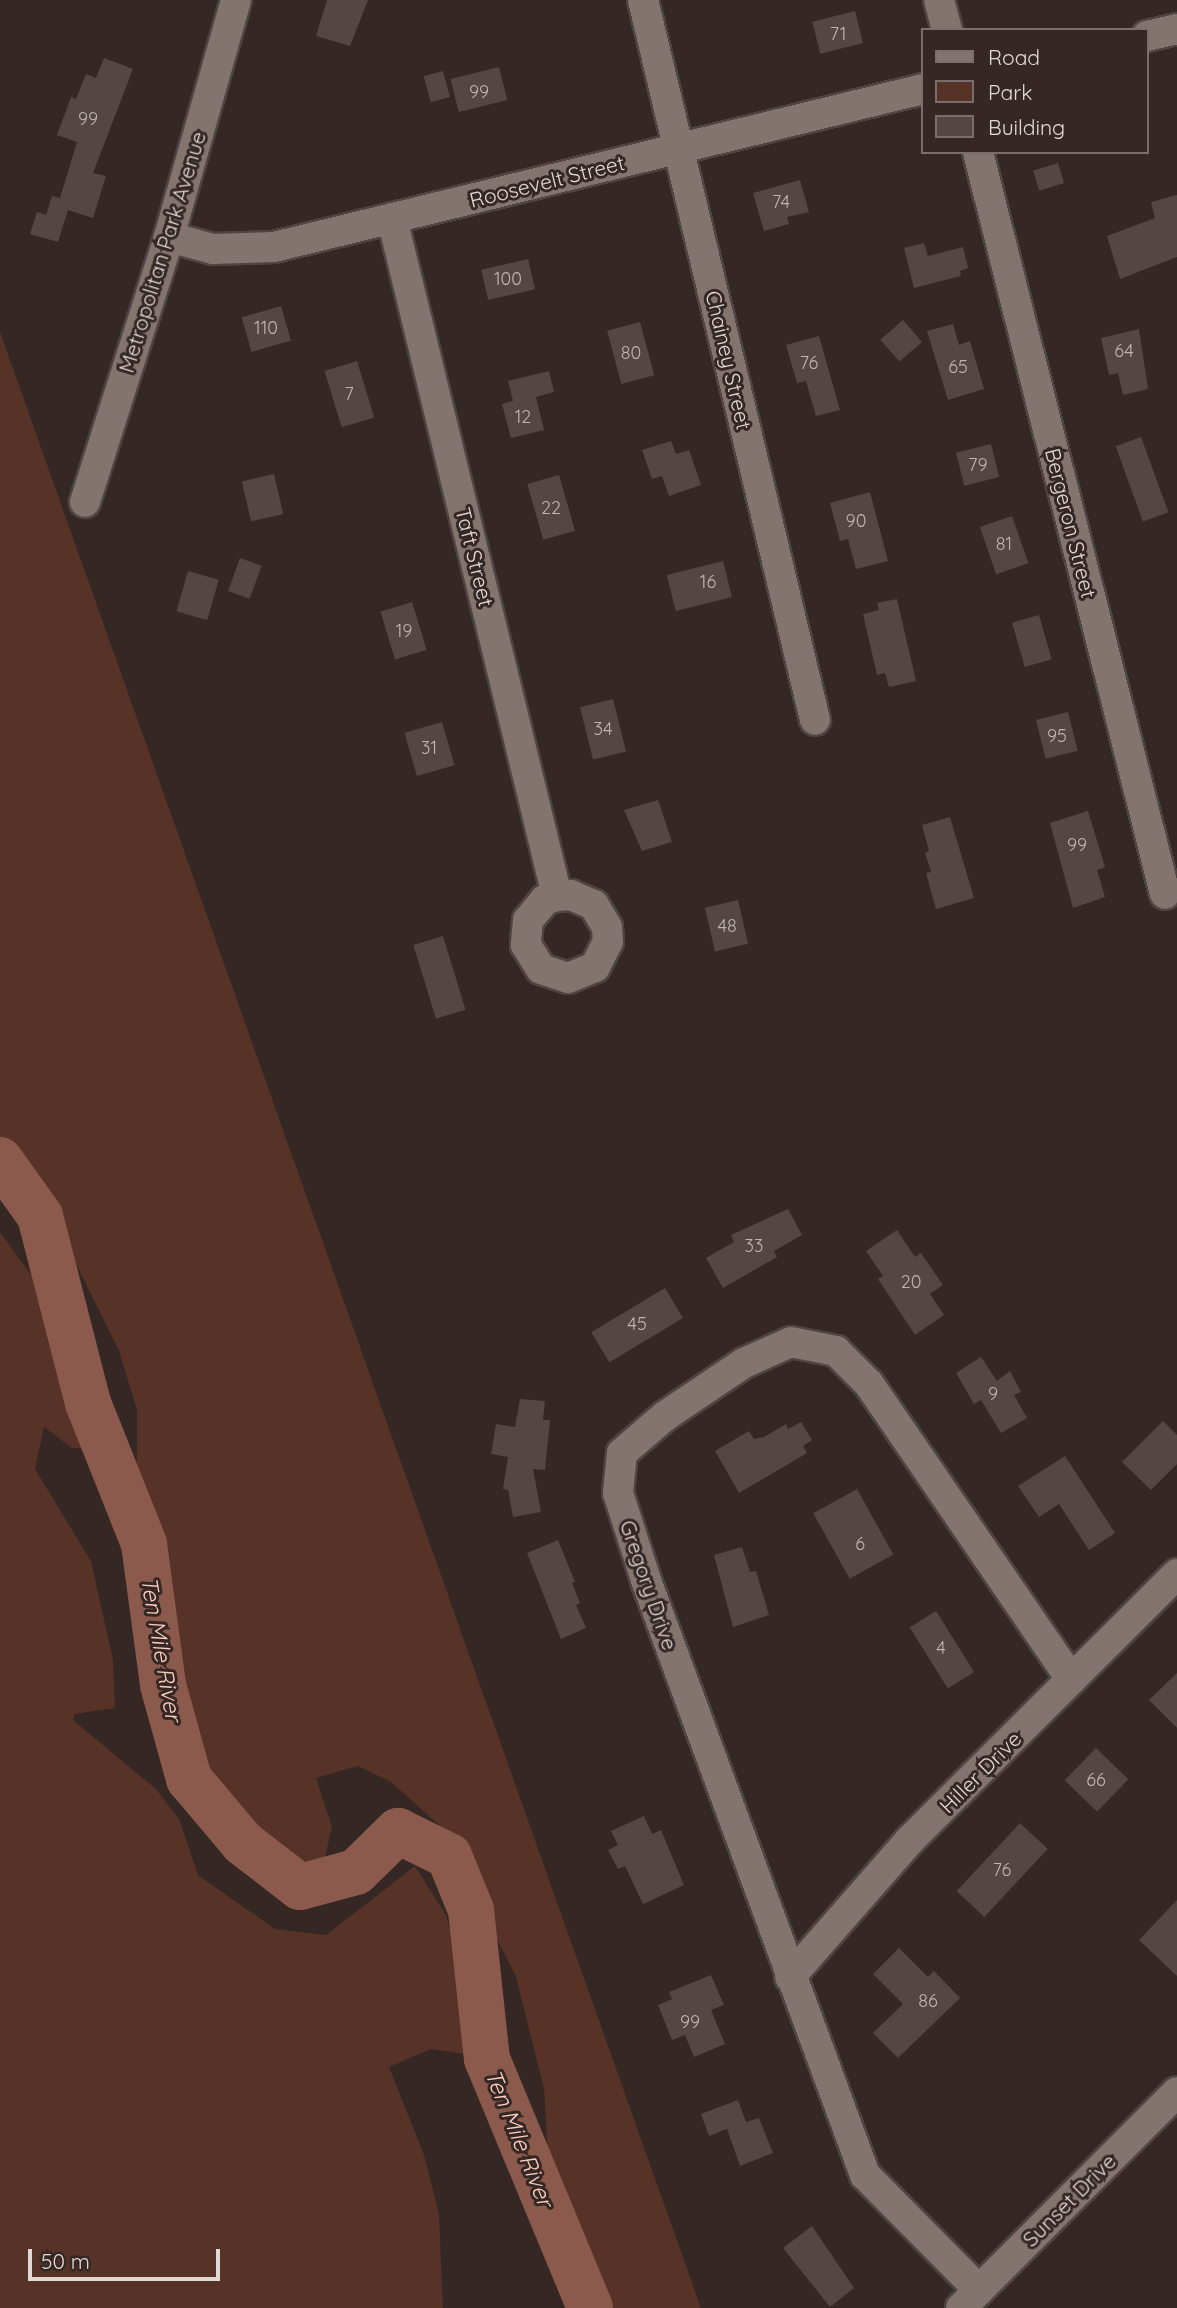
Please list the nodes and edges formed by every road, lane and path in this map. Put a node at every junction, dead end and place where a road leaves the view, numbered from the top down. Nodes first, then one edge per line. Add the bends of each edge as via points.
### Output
1 (236, 0) edge
2 (643, 0) edge
3 (939, 0) edge
4 (946, 28) edge
5 (1177, 29) edge
6 (1149, 36) edge
7 (922, 89) edge
8 (678, 149) junction
9 (979, 154) edge
10 (392, 218) junction
11 (169, 237) junction
12 (85, 502) dead end
13 (815, 720) dead end
14 (1165, 894) dead end
15 (558, 896) dead end
16 (1177, 1574) edge
17 (1071, 1679) junction
18 (790, 1977) junction
19 (1177, 2092) edge
20 (970, 2299) edge

1 - 11 street, Metropolitan Park Avenue
2 - 8 street, Chainey Street
3 - 4 street
5 - 6 street
7 - 8 street, Roosevelt Street
8 - 10 street, Roosevelt Street
8 - 13 street, Chainey Street
9 - 14 street, Bergeron Street
10 - 11 street, Roosevelt Street via 239,251
10 - 15 street, Taft Street
11 - 12 street, Metropolitan Park Avenue
16 - 17 street, Hiller Drive
17 - 18 street, Hiller Drive via 910,1840
17 - 18 street, Gregory Drive via 869,1384 836,1351 791,1342 744,1363 665,1416 622,1452 618,1493
18 - 20 street, Gregory Drive via 865,2175
19 - 20 street, Sunset Drive

